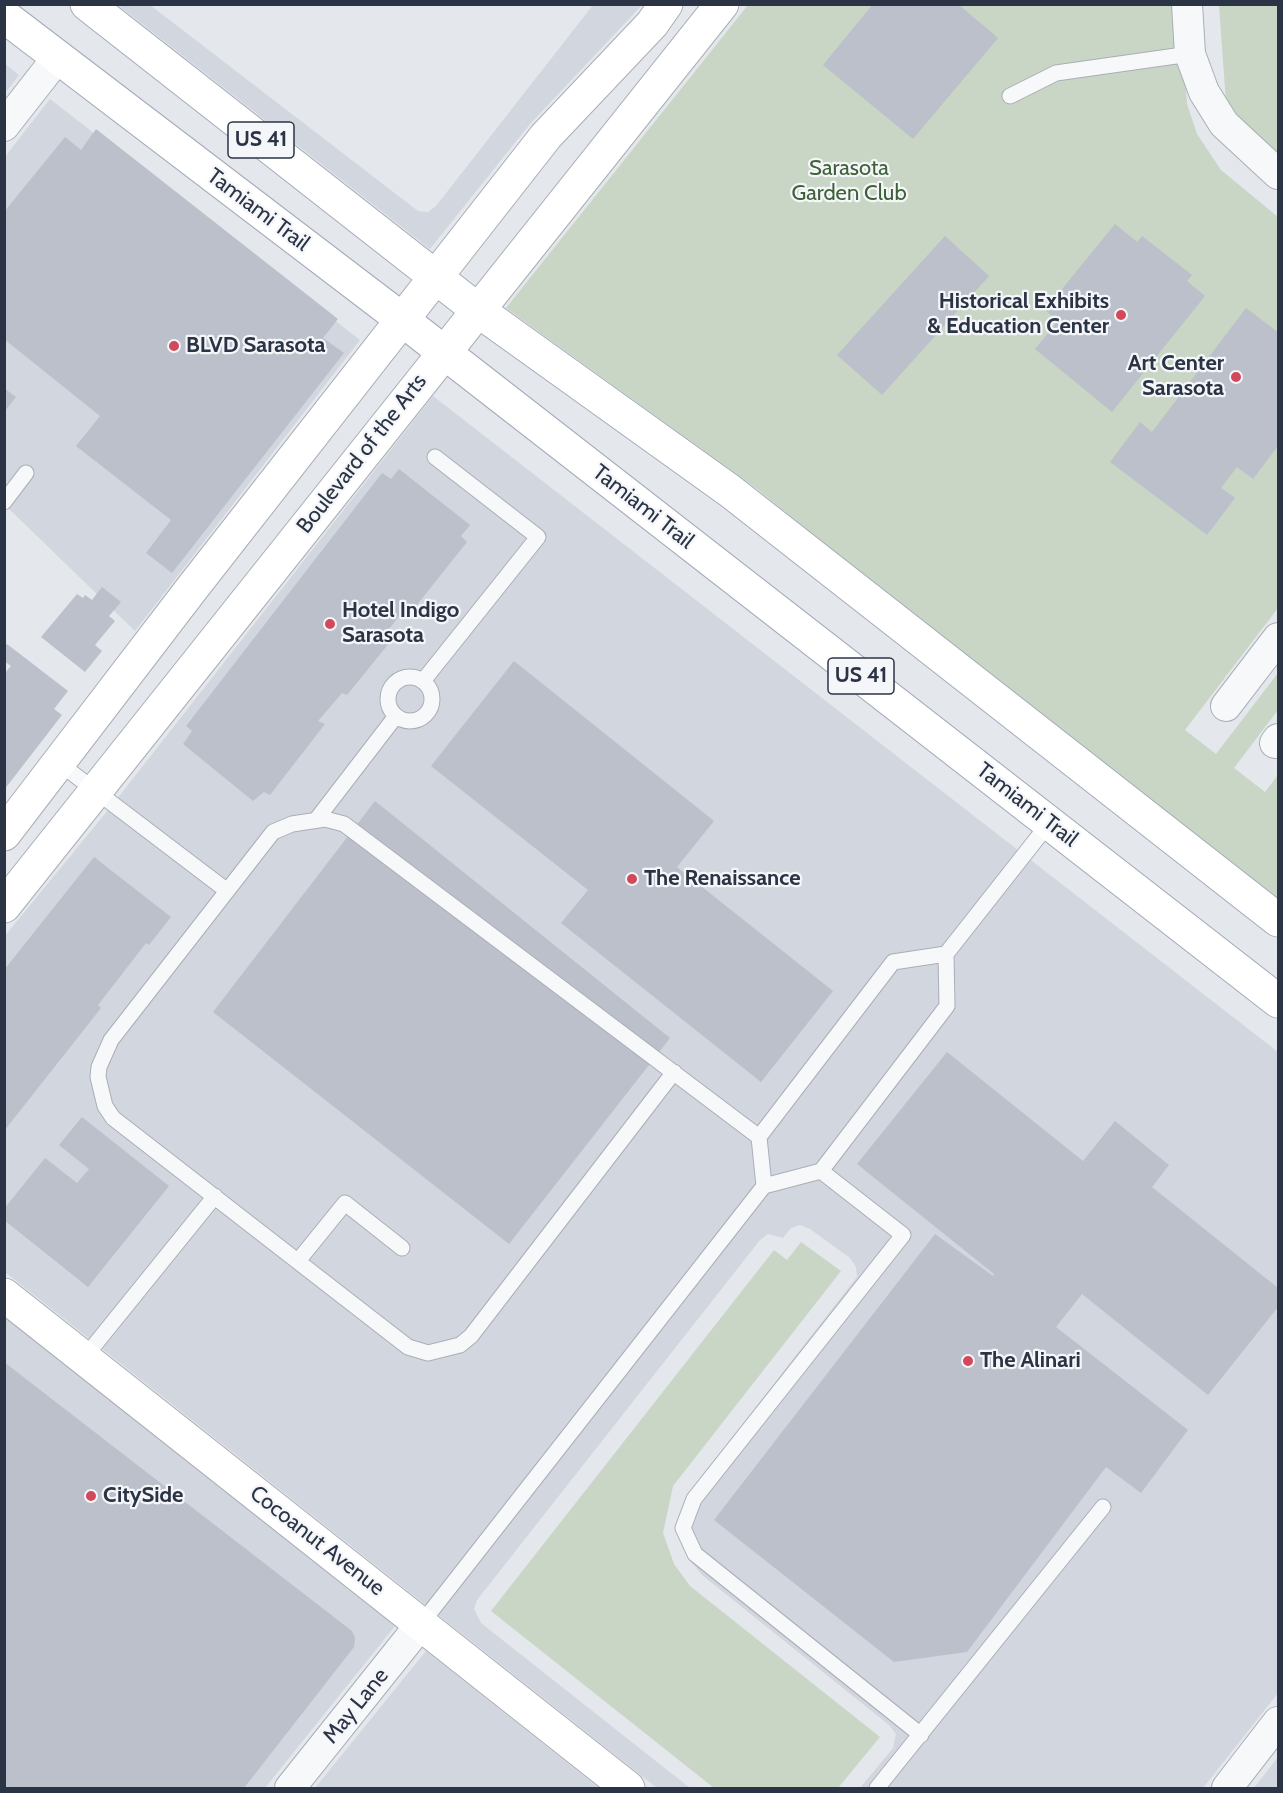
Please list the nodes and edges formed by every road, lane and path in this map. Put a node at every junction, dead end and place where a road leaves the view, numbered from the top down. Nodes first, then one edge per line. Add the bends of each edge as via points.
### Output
1 (87, 4) edge
2 (666, 4) edge
3 (722, 4) edge
4 (1187, 4) edge
5 (4, 16) edge
6 (1191, 54) junction
7 (58, 57) junction
8 (1010, 96) dead end
9 (4, 126) edge
10 (1278, 174) edge
11 (435, 275) junction
12 (479, 311) junction
13 (401, 319) junction
14 (443, 353) junction
15 (435, 457) dead end
16 (27, 473) dead end
17 (4, 502) edge
18 (1278, 638) edge
19 (423, 681) junction
20 (1226, 706) dead end
21 (396, 716) junction
22 (59, 763) junction
23 (98, 792) junction
24 (316, 820) junction
25 (1050, 822) junction
26 (4, 834) edge
27 (226, 890) junction
28 (4, 906) edge
29 (1278, 920) edge
30 (946, 954) junction
31 (1278, 1001) edge
32 (674, 1072) junction
33 (759, 1137) junction
34 (820, 1171) junction
35 (764, 1186) junction
36 (215, 1196) junction
37 (402, 1248) dead end
38 (298, 1261) junction
39 (4, 1295) edge
40 (84, 1358) junction
41 (1103, 1507) dead end
42 (421, 1624) junction
43 (1278, 1722) edge
44 (921, 1735) junction
45 (290, 1788) edge
46 (628, 1788) edge
47 (877, 1788) edge
48 (1227, 1788) edge

1 - 11 main road, US 41
2 - 11 main road via 652,24 546,136
3 - 12 main road, Boulevard of the Arts
4 - 6 street
5 - 7 main road, Tamiami Trail / US 41
6 - 8 lane via 1056,73
6 - 10 street via 1204,92 1224,124
7 - 9 street
7 - 13 main road, Tamiami Trail / US 41
11 - 12 main road, US 41
11 - 13 main road
12 - 14 main road, Boulevard of the Arts
12 - 29 main road, US 41 via 730,491
13 - 14 main road, Tamiami Trail / US 41
13 - 22 main road
14 - 23 main road, Boulevard of the Arts
14 - 25 main road, Tamiami Trail / US 41
15 - 19 lane via 538,537
16 - 17 lane
18 - 20 street
19 - 21 lane via 409,677 391,688 388,703
19 - 21 lane via 431,692 427,712 408,721
21 - 24 lane
22 - 23 lane
22 - 26 main road
23 - 27 lane
23 - 28 main road, Boulevard of the Arts
24 - 27 lane via 273,832
24 - 32 lane via 344,824
25 - 30 lane
25 - 31 main road, Tamiami Trail / US 41
27 - 36 lane via 111,1040 98,1077 105,1106 113,1118
30 - 33 lane via 893,962
30 - 34 lane via 947,1006
32 - 33 lane
32 - 38 lane via 471,1336 460,1345 428,1353 408,1347
33 - 35 lane
34 - 35 lane
34 - 44 lane via 903,1235 694,1499 683,1528 695,1554
35 - 42 lane
36 - 38 lane
36 - 40 lane
37 - 38 lane via 345,1203
39 - 40 main road, Cocoanut Avenue
40 - 42 main road, Cocoanut Avenue
41 - 44 lane
42 - 45 street, May Lane
42 - 46 main road, Cocoanut Avenue
43 - 48 street
44 - 47 lane

